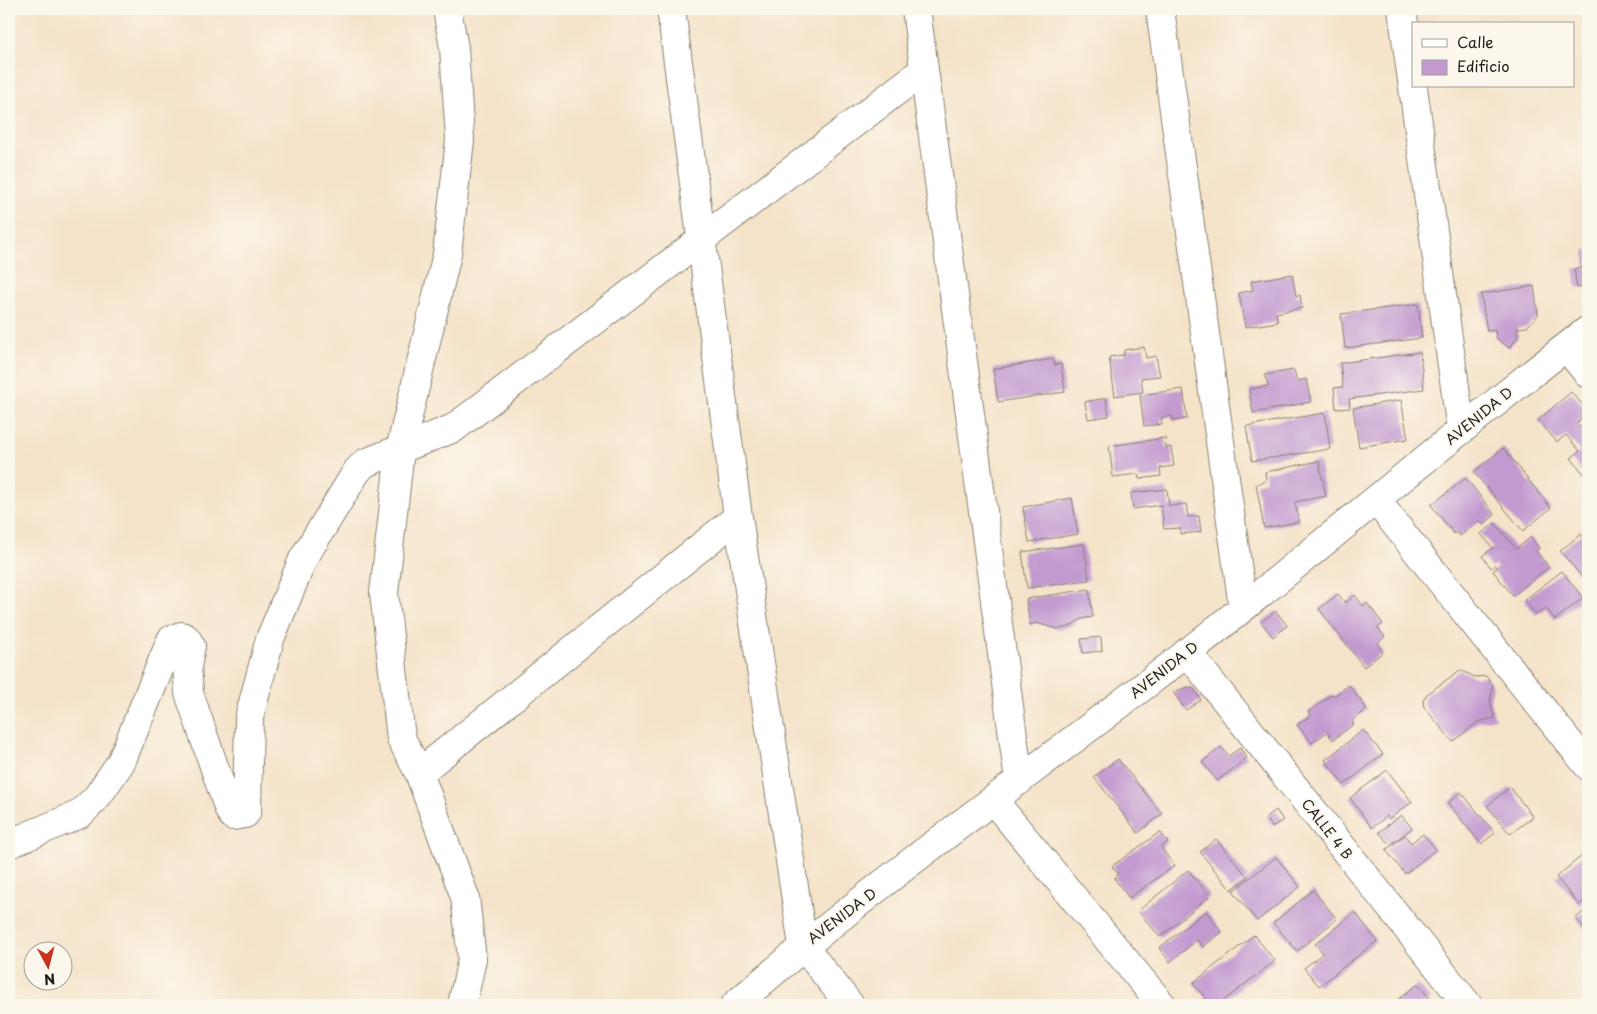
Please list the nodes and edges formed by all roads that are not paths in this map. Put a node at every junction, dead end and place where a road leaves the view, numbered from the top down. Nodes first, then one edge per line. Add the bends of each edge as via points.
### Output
1 (447, 9) edge
2 (670, 9) edge
3 (916, 9) edge
4 (1160, 9) edge
5 (1402, 9) edge
6 (924, 70) junction
7 (1412, 80) edge
8 (1413, 88) edge
9 (702, 238) junction
10 (1588, 330) edge
11 (1566, 347) junction
12 (1588, 374) edge
13 (1461, 430) junction
14 (400, 450) junction
15 (1376, 500) junction
16 (738, 517) junction
17 (1242, 607) junction
18 (1187, 652) junction
19 (1588, 766) edge
20 (419, 773) junction
21 (1019, 781) junction
22 (993, 800) junction
23 (9, 844) edge
24 (803, 946) junction
25 (462, 1005) edge
26 (735, 1005) edge
27 (850, 1005) edge
28 (1162, 1005) edge
29 (1468, 1005) edge

1 - 14 street via 454,48 460,140 447,254
2 - 9 street
3 - 6 street
4 - 17 street
5 - 7 street
6 - 9 street
6 - 21 street
8 - 13 street
9 - 14 street via 454,428
9 - 16 street
10 - 11 street, AVENIDA D
11 - 12 street
11 - 13 street, AVENIDA D
13 - 15 street, AVENIDA D
14 - 20 street via 384,593 401,738
14 - 23 street via 375,457 356,471 303,559 284,601 249,718 245,814 233,816 228,810 189,693 187,667 191,646 181,636 172,640 121,762 97,797 80,814
15 - 17 street, AVENIDA D
15 - 19 street
16 - 20 street
16 - 24 street
17 - 18 street, AVENIDA D
18 - 21 street, AVENIDA D
18 - 29 street, CALLE 4 B
20 - 25 street via 465,896 472,959
21 - 22 street, AVENIDA D
22 - 24 street, AVENIDA D
22 - 28 street
24 - 26 street, AVENIDA D
24 - 27 street

